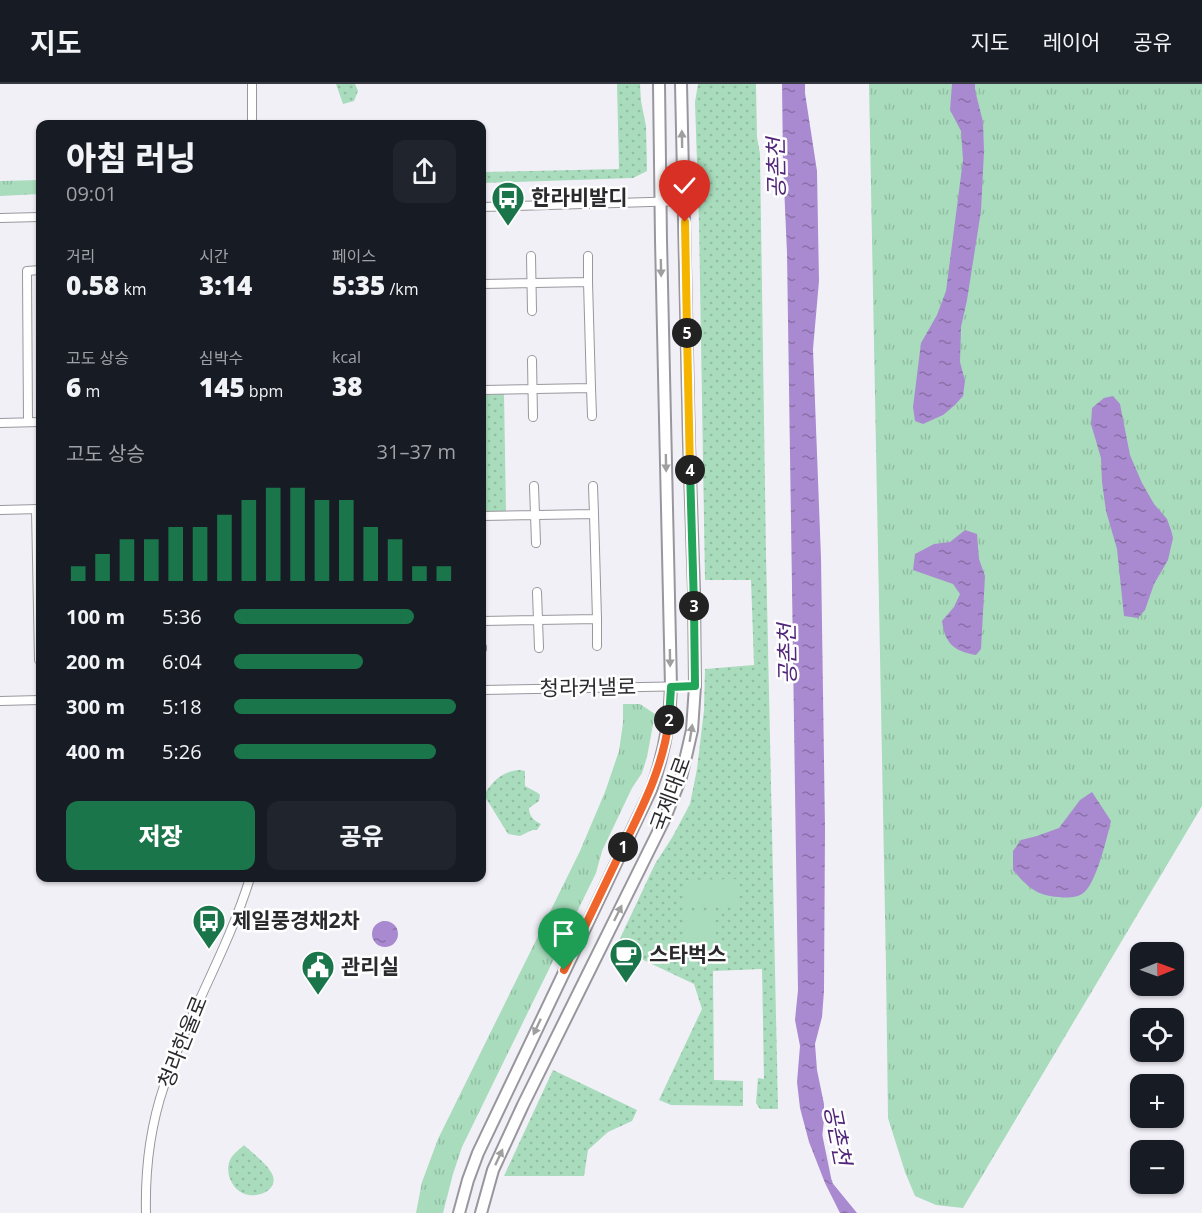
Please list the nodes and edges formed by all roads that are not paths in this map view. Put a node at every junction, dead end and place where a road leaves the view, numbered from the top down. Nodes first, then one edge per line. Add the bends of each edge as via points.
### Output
1 (252, 84) edge
2 (659, 84) edge
3 (681, 84) edge
4 (252, 120) edge
5 (684, 201) junction
6 (661, 202) junction
7 (486, 207) edge
8 (0, 218) edge
9 (36, 218) edge
10 (531, 256) dead end
11 (588, 256) dead end
12 (36, 270) edge
13 (588, 282) junction
14 (531, 283) junction
15 (486, 284) edge
16 (532, 311) dead end
17 (532, 360) dead end
18 (591, 388) junction
19 (532, 389) junction
20 (486, 390) edge
21 (592, 416) dead end
22 (533, 417) dead end
23 (28, 422) junction
24 (36, 422) edge
25 (0, 423) edge
26 (534, 486) dead end
27 (593, 486) dead end
28 (36, 509) edge
29 (0, 510) edge
30 (594, 514) junction
31 (535, 515) junction
32 (486, 516) edge
33 (536, 543) dead end
34 (537, 592) dead end
35 (597, 619) junction
36 (538, 620) junction
37 (486, 621) edge
38 (597, 646) dead end
39 (539, 648) dead end
40 (695, 686) junction
41 (671, 687) junction
42 (486, 690) edge
43 (36, 700) edge
44 (0, 701) edge
45 (249, 882) edge
46 (146, 1213) edge
47 (459, 1213) edge
48 (481, 1213) edge

1 - 4 street
2 - 6 main road, 국제대로
5 -> 3 main road, 국제대로
5 - 6 street
5 - 40 main road, 국제대로
6 - 7 street
6 -> 41 main road, 국제대로
8 - 9 street
10 - 14 street
11 - 13 street
12 - 23 street via 27,271
13 - 14 street
13 - 18 street
14 - 15 street
14 - 16 street
17 - 19 street
18 - 19 street
18 - 21 street
19 - 20 street
19 - 22 street
23 - 24 street
23 - 25 street
26 - 31 street
27 - 30 street
28 - 29 street
30 - 31 street
30 - 35 street
31 - 32 street
31 - 33 street
34 - 36 street
35 - 36 street
35 - 38 street
36 - 37 street
36 - 39 street
40 - 41 street, 청라커낼로
48 -> 40 main road, 국제대로 via 493,1170 674,797 690,741
41 - 42 street, 청라커낼로
41 -> 47 main road, 국제대로 via 666,743 651,790 478,1153
43 - 44 street
45 - 46 street, 청라한울로 via 164,1086 149,1152

